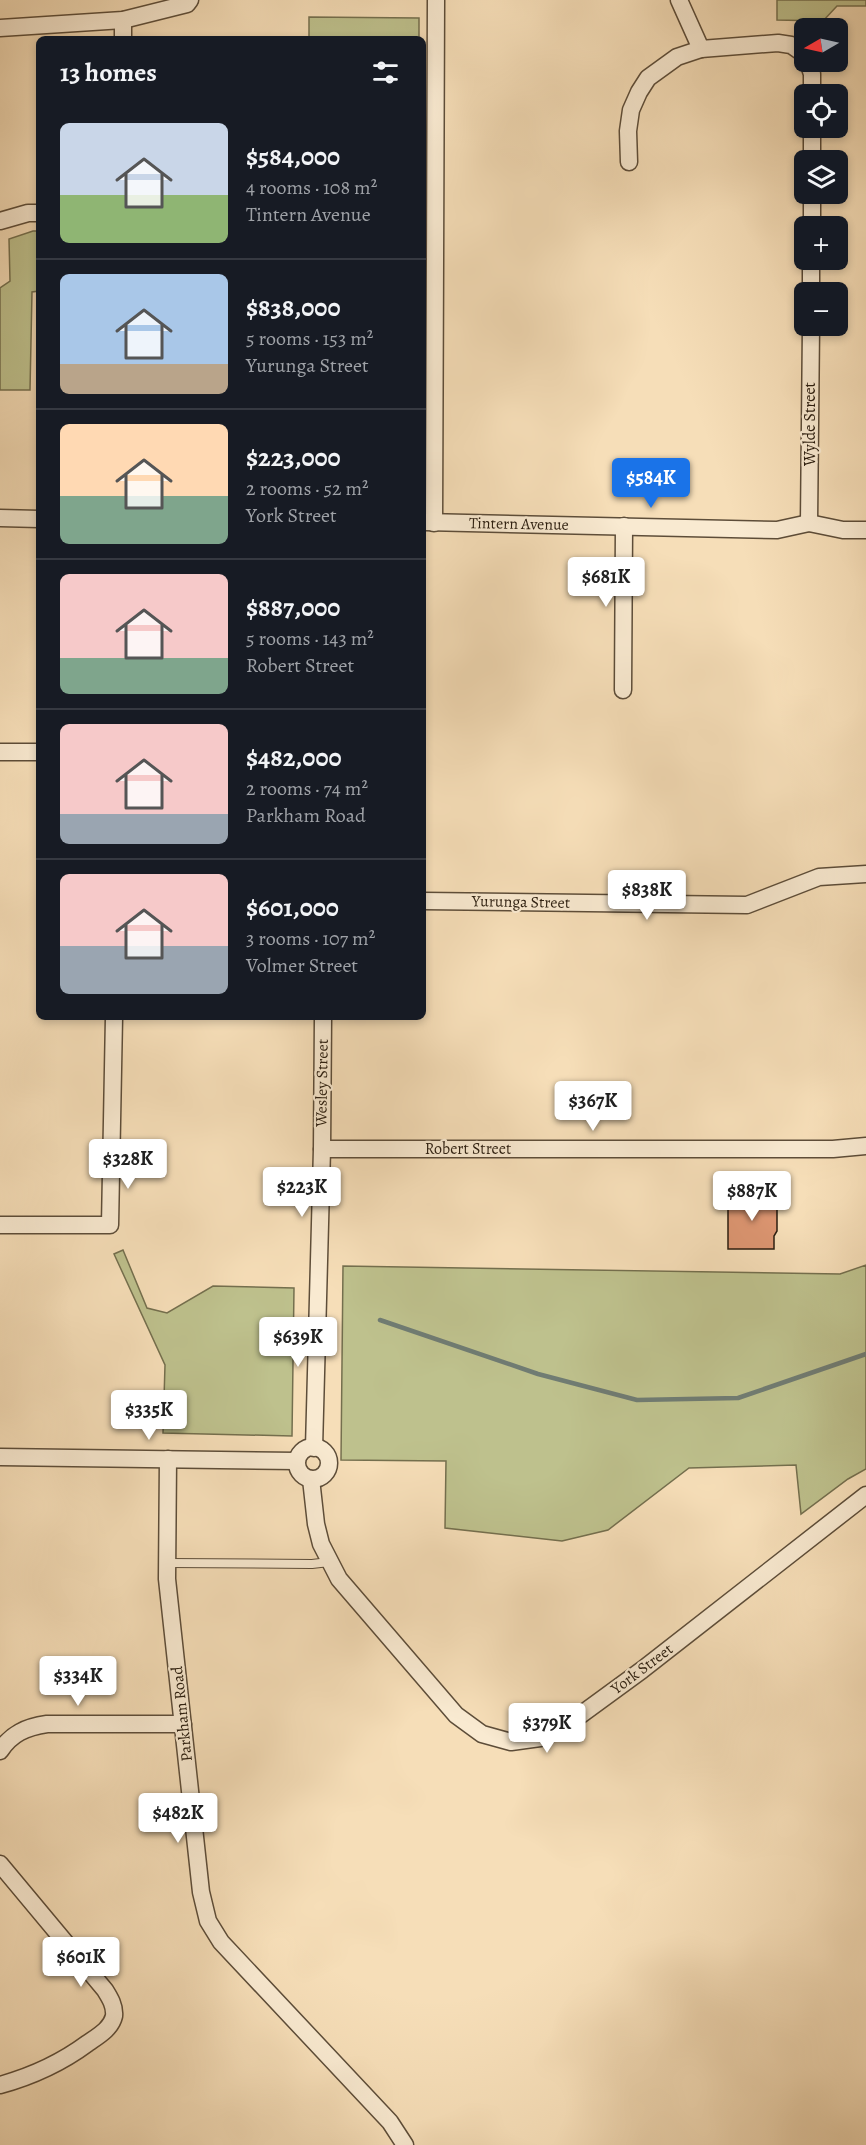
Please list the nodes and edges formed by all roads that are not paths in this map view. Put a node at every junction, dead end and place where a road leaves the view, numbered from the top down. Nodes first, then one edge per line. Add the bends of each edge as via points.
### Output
1 (190, 0) edge
2 (436, 0) edge
3 (679, 0) edge
4 (123, 20) junction
5 (0, 28) edge
6 (123, 36) edge
7 (794, 47) edge
8 (701, 49) junction
9 (629, 162) dead end
10 (36, 213) edge
11 (0, 221) edge
12 (811, 336) edge
13 (0, 518) edge
14 (36, 519) edge
15 (429, 523) edge
16 (809, 523) junction
17 (624, 526) junction
18 (866, 530) edge
19 (623, 690) dead end
20 (0, 752) edge
21 (36, 752) edge
22 (866, 874) edge
23 (426, 901) edge
24 (114, 1020) edge
25 (323, 1020) edge
26 (866, 1146) edge
27 (322, 1149) junction
28 (0, 1225) edge
29 (314, 1448) junction
30 (0, 1456) edge
31 (168, 1459) junction
32 (297, 1461) junction
33 (312, 1479) junction
34 (866, 1496) edge
35 (329, 1562) junction
36 (166, 1563) junction
37 (183, 1724) junction
38 (0, 1751) edge
39 (0, 1864) edge
40 (0, 2085) edge
41 (405, 2145) edge

1 - 4 street
2 - 15 street
3 - 8 street
4 - 5 street
4 - 6 street
7 - 8 street via 778,43
8 - 9 street via 661,67 639,92 631,110
10 - 11 street
12 - 16 street, Wylde Street
13 - 14 street
15 - 17 street, Tintern Avenue
16 - 17 street, Tintern Avenue via 777,530
16 - 18 street, Tintern Avenue
17 - 19 street
20 - 21 street
22 - 23 street, Yurunga Street via 819,878 747,905
24 - 28 street via 110,1225
25 - 27 street, Wesley Street
26 - 27 street, Robert Street
27 - 29 street
29 - 32 street via 303,1451
29 - 33 street via 326,1455 328,1465 321,1477
30 - 31 street
31 - 32 street
31 - 36 street, Parkham Road
32 - 33 street via 299,1471
33 - 35 street, York Street via 316,1524
34 - 35 street, York Street via 584,1713 554,1733 527,1741 511,1742 482,1734 456,1715 339,1579
35 - 36 lane
36 - 37 street, Parkham Road
37 - 38 street via 40,1725 21,1731
37 - 41 street, Parkham Road via 201,1892 208,1921 221,1942 390,2122
39 - 40 street via 105,1990 114,2009 105,2031 66,2059

